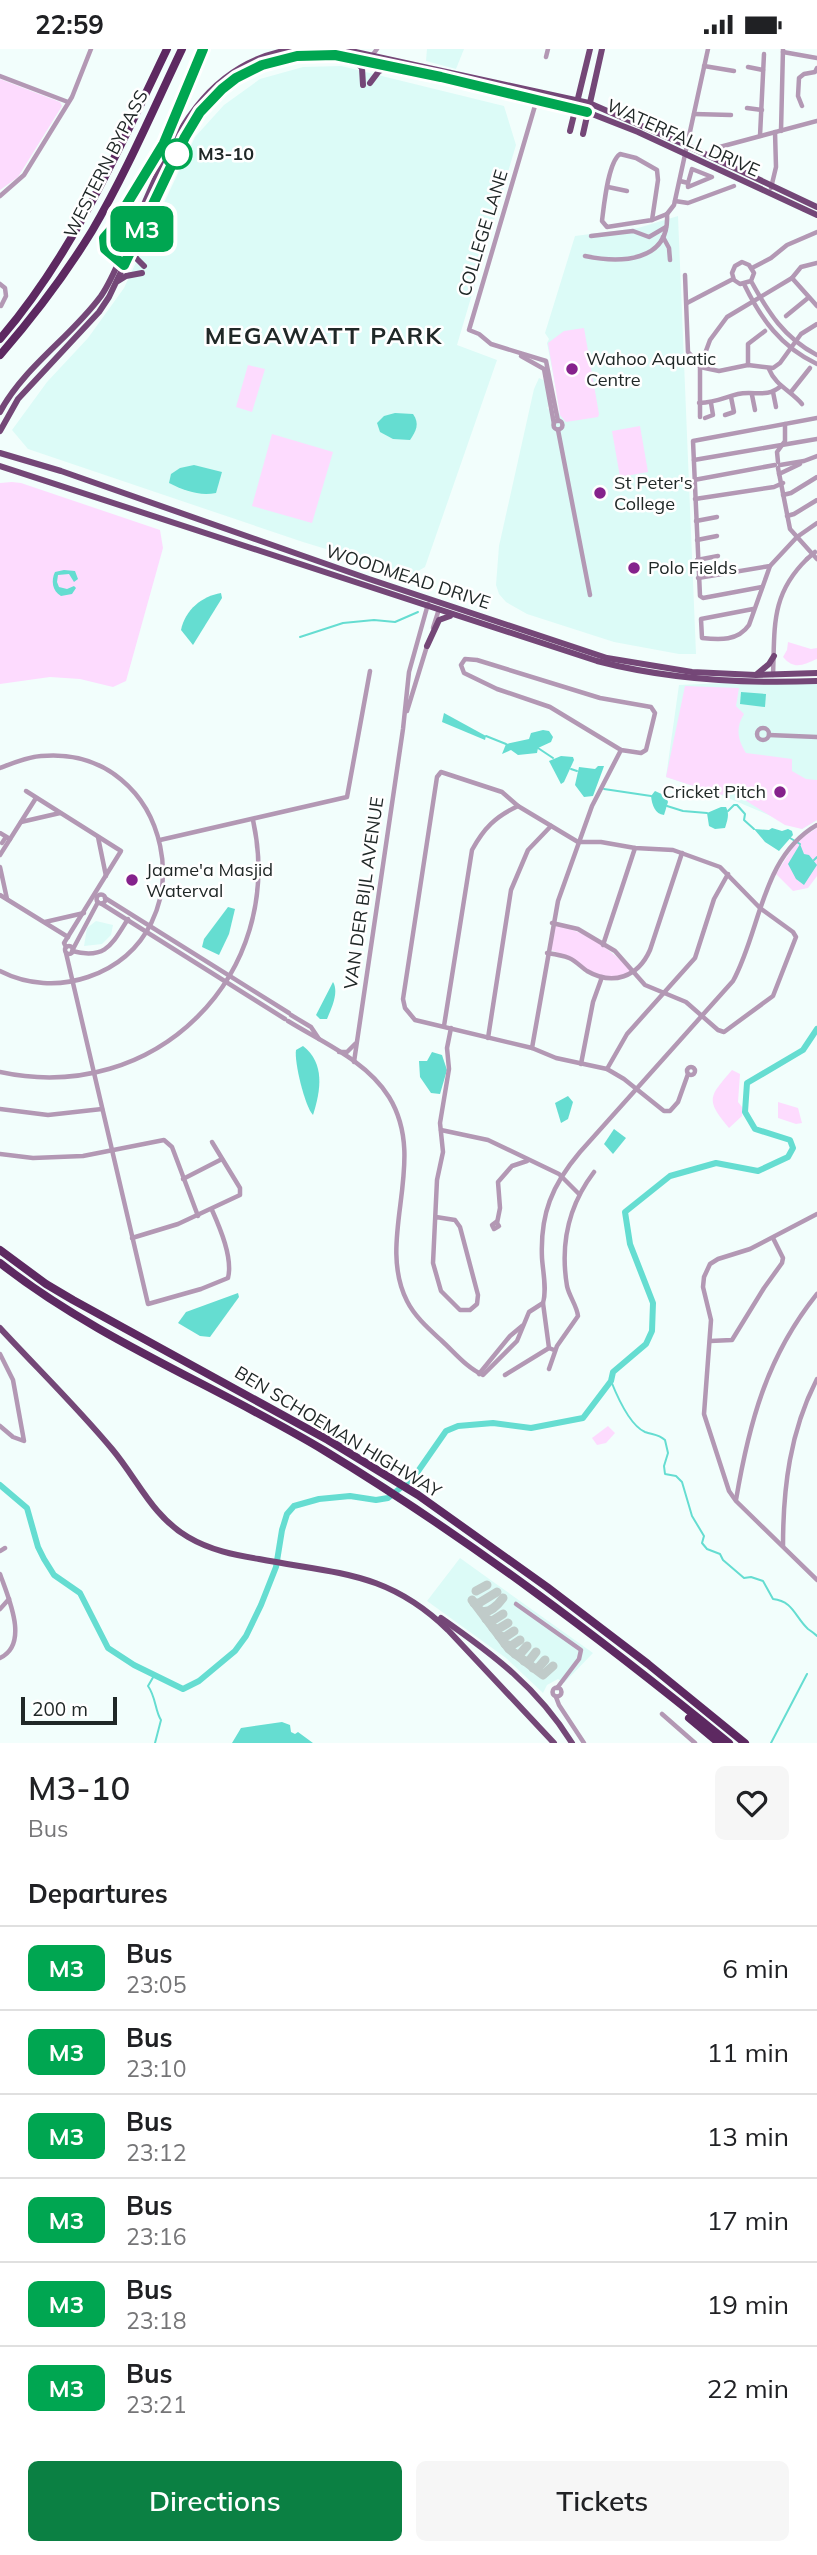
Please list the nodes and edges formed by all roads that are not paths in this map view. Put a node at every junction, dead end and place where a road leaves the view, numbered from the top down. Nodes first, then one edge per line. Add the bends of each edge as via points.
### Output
1 (91, 49) edge
2 (167, 49) edge
3 (182, 49) edge
4 (203, 49) edge
5 (295, 49) edge
6 (342, 49) edge
7 (548, 49) edge
8 (590, 49) edge
9 (602, 49) edge
10 (708, 49) edge
11 (783, 50) edge
12 (764, 54) dead end
13 (375, 56) edge
14 (546, 57) dead end
15 (353, 58) junction
16 (817, 58) edge
17 (586, 65) junction
18 (704, 66) junction
19 (748, 67) dead end
20 (401, 68) junction
21 (817, 68) edge
22 (440, 69) junction
23 (764, 70) junction
24 (734, 71) dead end
25 (463, 74) junction
26 (0, 76) edge
27 (594, 82) junction
28 (540, 92) junction
29 (556, 95) junction
30 (577, 100) junction
31 (537, 101) junction
32 (68, 103) junction
33 (589, 103) junction
34 (558, 104) junction
35 (802, 106) dead end
36 (747, 108) dead end
37 (576, 109) junction
38 (762, 110) junction
39 (587, 112) junction
40 (605, 114) junction
41 (694, 114) junction
42 (731, 115) dead end
43 (817, 121) edge
44 (778, 132) junction
45 (760, 137) junction
46 (716, 148) dead end
47 (687, 150) junction
48 (166, 168) junction
49 (688, 180) junction
50 (680, 181) junction
51 (734, 186) dead end
52 (608, 187) junction
53 (771, 188) junction
54 (627, 191) dead end
55 (0, 195) edge
56 (675, 201) junction
57 (817, 207) edge
58 (667, 214) junction
59 (817, 215) edge
60 (652, 220) junction
61 (666, 227) junction
62 (111, 230) junction
63 (817, 232) edge
64 (591, 236) dead end
65 (663, 237) junction
66 (131, 243) junction
67 (110, 249) junction
68 (585, 256) dead end
69 (670, 260) dead end
70 (123, 261) junction
71 (817, 263) edge
72 (752, 268) junction
73 (685, 275) dead end
74 (792, 278) junction
75 (733, 279) junction
76 (117, 281) junction
77 (751, 281) junction
78 (0, 285) edge
79 (744, 285) junction
80 (53, 290) junction
81 (759, 296) junction
82 (808, 298) junction
83 (752, 301) junction
84 (687, 303) junction
85 (1, 306) edge
86 (817, 306) edge
87 (786, 316) dead end
88 (817, 324) edge
89 (765, 331) dead end
90 (0, 339) edge
91 (795, 341) junction
92 (790, 349) junction
93 (517, 353) junction
94 (0, 355) edge
95 (817, 355) edge
96 (702, 359) junction
97 (0, 363) edge
98 (817, 364) edge
99 (748, 365) junction
100 (700, 367) junction
101 (810, 368) dead end
102 (769, 369) junction
103 (781, 386) junction
104 (773, 392) junction
105 (791, 392) junction
106 (752, 395) junction
107 (731, 397) junction
108 (699, 403) junction
109 (711, 403) junction
110 (802, 404) dead end
111 (776, 407) dead end
112 (755, 410) dead end
113 (0, 412) edge
114 (725, 415) dead end
115 (817, 418) edge
116 (556, 423) junction
117 (785, 424) junction
118 (0, 431) edge
119 (817, 439) edge
120 (781, 445) junction
121 (0, 453) edge
122 (817, 456) edge
123 (693, 460) junction
124 (804, 461) junction
125 (778, 465) junction
126 (0, 466) edge
127 (779, 474) junction
128 (817, 477) edge
129 (694, 480) junction
130 (783, 483) junction
131 (783, 495) junction
132 (695, 499) junction
133 (817, 500) edge
134 (787, 516) junction
135 (716, 517) dead end
136 (696, 521) junction
137 (817, 523) edge
138 (718, 536) dead end
139 (797, 537) junction
140 (697, 540) junction
141 (816, 551) edge
142 (718, 556) dead end
143 (817, 559) edge
144 (697, 560) junction
145 (770, 566) junction
146 (698, 578) junction
147 (762, 587) junction
148 (590, 595) dead end
149 (428, 603) junction
150 (440, 606) junction
151 (753, 609) junction
152 (459, 616) junction
153 (427, 646) junction
154 (774, 656) junction
155 (370, 671) dead end
156 (817, 673) edge
157 (756, 675) junction
158 (773, 679) junction
159 (817, 681) edge
160 (403, 729) junction
161 (769, 735) dead end
162 (817, 737) edge
163 (621, 750) junction
164 (0, 768) edge
165 (26, 791) dead end
166 (36, 798) junction
167 (518, 806) junction
168 (61, 813) junction
169 (253, 820) junction
170 (20, 823) junction
171 (817, 825) edge
172 (551, 826) junction
173 (3, 836) edge
174 (97, 836) junction
175 (160, 840) junction
176 (578, 842) junction
177 (3, 843) edge
178 (635, 848) junction
179 (682, 853) junction
180 (0, 855) edge
181 (0, 867) edge
182 (728, 874) junction
183 (106, 876) junction
184 (0, 895) edge
185 (7, 899) junction
186 (99, 899) junction
187 (760, 908) junction
188 (83, 912) junction
189 (131, 914) junction
190 (89, 919) junction
191 (127, 921) junction
192 (44, 922) junction
193 (552, 923) junction
194 (149, 926) junction
195 (145, 932) junction
196 (68, 937) junction
197 (603, 946) junction
198 (70, 950) junction
199 (547, 953) junction
200 (0, 971) edge
201 (634, 973) junction
202 (230, 976) junction
203 (602, 977) junction
204 (73, 981) junction
205 (226, 982) junction
206 (663, 993) junction
207 (288, 1013) junction
208 (704, 1015) junction
209 (284, 1019) junction
210 (304, 1023) junction
211 (444, 1026) junction
212 (451, 1028) junction
213 (300, 1029) junction
214 (488, 1038) junction
215 (320, 1039) junction
216 (356, 1043) junction
217 (532, 1048) junction
218 (338, 1052) junction
219 (354, 1062) junction
220 (581, 1064) junction
221 (607, 1069) junction
222 (0, 1072) edge
223 (94, 1073) junction
224 (688, 1074) dead end
225 (637, 1090) junction
226 (0, 1109) edge
227 (102, 1109) junction
228 (440, 1130) junction
229 (212, 1142) dead end
230 (112, 1152) junction
231 (0, 1154) edge
232 (222, 1159) junction
233 (528, 1161) junction
234 (594, 1172) dead end
235 (561, 1176) junction
236 (183, 1179) junction
237 (579, 1194) junction
238 (212, 1210) junction
239 (817, 1215) edge
240 (198, 1216) junction
241 (436, 1217) junction
242 (497, 1223) dead end
243 (132, 1238) junction
244 (773, 1238) junction
245 (0, 1250) edge
246 (0, 1263) edge
247 (817, 1294) edge
248 (543, 1303) junction
249 (523, 1325) junction
250 (0, 1328) edge
251 (710, 1341) junction
252 (504, 1344) junction
253 (509, 1349) junction
254 (552, 1349) junction
255 (0, 1354) edge
256 (549, 1369) dead end
257 (481, 1374) junction
258 (505, 1375) dead end
259 (817, 1378) edge
260 (0, 1426) edge
261 (736, 1501) junction
262 (783, 1546) junction
263 (0, 1574) edge
264 (817, 1580) edge
265 (9, 1599) junction
266 (516, 1604) dead end
267 (0, 1608) edge
268 (430, 1613) junction
269 (0, 1658) edge
270 (638, 1668) junction
271 (662, 1714) dead end
272 (554, 1743) edge
273 (572, 1743) edge
274 (584, 1743) edge
275 (695, 1743) edge
276 (719, 1743) edge
277 (729, 1743) edge
278 (745, 1743) edge

1 - 32 street
2 - 90 highway, WESTERN BYPASS via 79,225 30,303
3 - 80 highway, WESTERN BYPASS via 106,207
4 - 62 main road via 164,143
5 - 48 main road via 250,63 215,86 184,123
6 - 13 main road
7 - 14 street
8 - 17 main road
9 - 27 main road
10 - 18 street
11 - 16 street
11 - 44 street
12 - 23 street
13 - 15 main road
13 - 20 main road, WATERFALL DRIVE
13 - 22 main road, WATERFALL DRIVE
15 - 20 main road via 362,68 366,84 381,69
15 - 48 main road via 297,56 236,78 200,112
17 - 29 main road via 576,90
17 - 30 main road
18 - 24 street
18 - 41 street
19 - 23 street
20 - 31 main road, WATERFALL DRIVE
21 - 35 street via 799,78
22 - 25 main road, WATERFALL DRIVE
22 - 25 main road via 453,65
23 - 38 street
25 - 28 main road, WATERFALL DRIVE
26 - 32 street
27 - 33 main road
27 - 40 main road via 595,98
28 - 29 main road, WATERFALL DRIVE
28 - 31 street, COLLEGE LANE
29 - 30 main road, WATERFALL DRIVE
30 - 33 main road, WATERFALL DRIVE
30 - 37 main road
31 - 34 main road, WATERFALL DRIVE
31 - 93 street, COLLEGE LANE via 469,330
32 - 55 street via 24,176
33 - 39 main road
33 - 40 main road, WATERFALL DRIVE
34 - 37 main road, WATERFALL DRIVE
34 - 37 main road via 571,115 570,131
36 - 38 street
37 - 39 main road, WATERFALL DRIVE
38 - 45 street
39 - 40 main road, WATERFALL DRIVE
39 - 40 main road via 583,135 592,120
40 - 47 main road, WATERFALL DRIVE
41 - 42 street
41 - 47 street
43 - 44 street
44 - 45 street
44 - 53 street
45 - 46 street
47 - 50 street
47 - 53 main road, WATERFALL DRIVE
48 - 66 main road
49 - 49 street via 703,173 712,178 688,187
49 - 50 street
50 - 56 street
51 - 56 street via 688,202
52 - 54 street
52 - 60 street via 604,226
52 - 60 street via 618,154 653,167 658,180
53 - 57 main road, WATERFALL DRIVE
53 - 59 main road, WATERFALL DRIVE
56 - 58 street
58 - 60 street
58 - 61 street
61 - 64 street via 649,237 633,231
61 - 65 street
62 - 67 main road
62 - 70 main road via 104,245
63 - 72 street
65 - 68 street via 643,256 610,261
65 - 69 street
66 - 67 main road
66 - 70 main road
66 - 76 main road via 143,270
67 - 70 main road
70 - 76 main road
70 - 113 main road via 98,299
71 - 74 street via 801,267
72 - 75 street via 738,263
72 - 77 street
73 - 84 street
74 - 81 street
74 - 82 street
75 - 79 street
75 - 84 street
76 - 118 main road via 99,311 18,399
77 - 79 street
77 - 81 street
78 - 85 street via 6,296
79 - 83 street
80 - 94 highway, WESTERN BYPASS
80 - 97 highway
81 - 83 street
81 - 91 street via 771,317
82 - 86 street
82 - 87 street
83 - 92 street
83 - 96 street via 720,325
84 - 96 street via 688,352
88 - 91 street
89 - 99 street via 748,344
91 - 92 street
91 - 95 street
92 - 98 street
92 - 102 street
93 - 116 street, COLLEGE LANE via 544,369
93 - 116 street, COLLEGE LANE via 546,361
96 - 100 street
99 - 100 street via 723,371
99 - 102 street
100 - 108 street
101 - 105 street
102 - 103 street
103 - 104 street
103 - 105 street
104 - 106 street
104 - 111 street
105 - 110 street
106 - 107 street
106 - 112 street
107 - 109 street
107 - 114 street via 734,412
108 - 109 street
108 - 109 street via 703,418 713,415
115 - 117 street
116 - 148 street
117 - 120 street
117 - 123 street via 695,440
119 - 120 street
120 - 123 street
120 - 125 street
121 - 149 main road, WOODMEAD DRIVE via 82,478
122 - 124 street
123 - 129 street
124 - 125 street
124 - 127 street
125 - 127 street
125 - 129 street
126 - 149 main road, WOODMEAD DRIVE
127 - 130 street
128 - 131 street
129 - 132 street
130 - 131 street
130 - 132 street
131 - 134 street
132 - 136 street
133 - 134 street
134 - 139 street
135 - 136 street
136 - 140 street
137 - 139 street
138 - 140 street
139 - 143 street
139 - 145 street
140 - 144 street
141 - 154 street, bridge via 790,579 778,604
142 - 144 street
144 - 146 street
145 - 146 street
145 - 147 street
146 - 147 street via 703,598
147 - 151 street
149 - 150 main road, WOODMEAD DRIVE
149 - 160 street, VAN DER BIJL AVENUE via 411,660
150 - 152 main road, WOODMEAD DRIVE
150 - 153 street, VAN DER BIJL AVENUE
150 - 157 main road, WOODMEAD DRIVE via 620,661 692,672
151 - 151 street via 743,633 702,638 701,619
152 - 153 main road via 439,620
152 - 158 main road, WOODMEAD DRIVE via 629,669 699,680
153 - 160 street, VAN DER BIJL AVENUE
154 - 157 main road
154 - 158 street
155 - 169 street via 347,797
156 - 158 main road, WOODMEAD DRIVE
157 - 158 main road, WOODMEAD DRIVE
158 - 159 main road, WOODMEAD DRIVE
160 - 216 street, VAN DER BIJL AVENUE
161 - 162 street
163 - 163 street via 550,707 464,673 461,663 477,660 600,698 654,708 645,752
163 - 176 street
164 - 175 street via 39,756 92,764 135,793
165 - 166 street
166 - 168 street
166 - 170 street
167 - 172 street
167 - 211 street via 486,827 472,850
167 - 211 street via 498,789 442,772 437,777 403,1001 413,1019
168 - 170 street
168 - 174 street
169 - 175 street
169 - 202 street via 258,891 250,929
170 - 173 street
171 - 187 street via 793,845 770,880
172 - 176 street
172 - 214 street via 528,850 511,890
173 - 177 street
174 - 183 street
174 - 183 street via 121,851
175 - 194 street via 164,881
176 - 178 street
176 - 193 street
177 - 180 street
178 - 179 street
178 - 197 street
179 - 182 street
179 - 201 street via 650,950
181 - 185 street
182 - 187 street
182 - 206 street via 714,899 695,958
183 - 186 street
184 - 185 street
185 - 192 street
186 - 188 street
186 - 189 street
186 - 190 street
186 - 191 street
187 - 208 street via 739,971
187 - 208 street via 796,936 777,990 724,1032
188 - 190 street
188 - 192 street
188 - 196 street
189 - 191 street
189 - 194 street
190 - 198 street
191 - 195 street
191 - 198 street via 105,950 91,955
192 - 196 street
193 - 197 street via 578,929
193 - 199 street
194 - 195 street
194 - 202 street
195 - 204 street via 115,963
195 - 205 street
196 - 198 street via 64,943
197 - 201 street
198 - 204 street
199 - 203 street via 570,958
199 - 217 street
200 - 204 street via 35,982
201 - 203 street
201 - 206 street via 645,985
202 - 205 street
202 - 207 street
203 - 220 street
204 - 223 street
205 - 209 street
205 - 223 street via 197,1018 172,1039 136,1060
206 - 208 street
206 - 221 street via 620,1042
207 - 209 street
207 - 210 street
208 - 225 street
209 - 213 street
210 - 213 street
210 - 215 street
211 - 212 street
212 - 214 street
212 - 228 street
213 - 215 street
214 - 217 street
215 - 218 street
216 - 218 street via 350,1050
216 - 219 street, VAN DER BIJL AVENUE
217 - 220 street
218 - 219 street
219 - 257 street via 386,1092 404,1138 397,1258 403,1292 428,1329
220 - 221 street
221 - 225 street
222 - 223 street via 55,1078
223 - 227 street
224 - 225 street via 670,1111
225 - 235 street
226 - 227 street via 48,1115
227 - 230 street
228 - 233 street via 488,1140
228 - 241 street via 443,1152
229 - 232 street
230 - 231 street via 53,1158
230 - 236 street via 164,1140 172,1147
230 - 243 street
232 - 236 street
232 - 238 street via 242,1192
233 - 235 street
233 - 242 street via 512,1166 498,1182
234 - 237 street
235 - 237 street
235 - 248 street via 543,1228
236 - 240 street
237 - 254 street via 565,1256 578,1316
238 - 240 street
238 - 243 street via 223,1235 229,1268 228,1278 220,1282 148,1304
239 - 244 street
240 - 243 street
241 - 241 street via 435,1277 456,1307 470,1310 478,1295 460,1227 454,1220
244 - 251 street via 782,1263 732,1340
244 - 251 street via 718,1259 708,1268 703,1287 711,1319
245 - 278 highway, BEN SCHOEMAN HIGHWAY via 73,1300 418,1495 547,1587
246 - 270 highway, BEN SCHOEMAN HIGHWAY via 65,1308 254,1411 410,1504
247 - 261 street via 769,1372 749,1430
248 - 249 street via 529,1312
248 - 254 street
249 - 252 street
249 - 253 street
250 - 268 main road via 113,1451 146,1500 180,1531 232,1554 372,1580
251 - 261 street via 704,1414
252 - 253 street
252 - 257 street
253 - 257 street
254 - 256 street
254 - 258 street
255 - 260 street via 14,1383 24,1441
259 - 262 street via 790,1458
261 - 262 street
262 - 264 street
263 - 265 street
265 - 267 street
265 - 269 street via 16,1632 9,1652
266 - 274 street via 581,1650 556,1697
268 - 272 main road
268 - 273 main road via 510,1669 558,1720
270 - 276 highway
270 - 277 highway, BEN SCHOEMAN HIGHWAY
271 - 275 street

